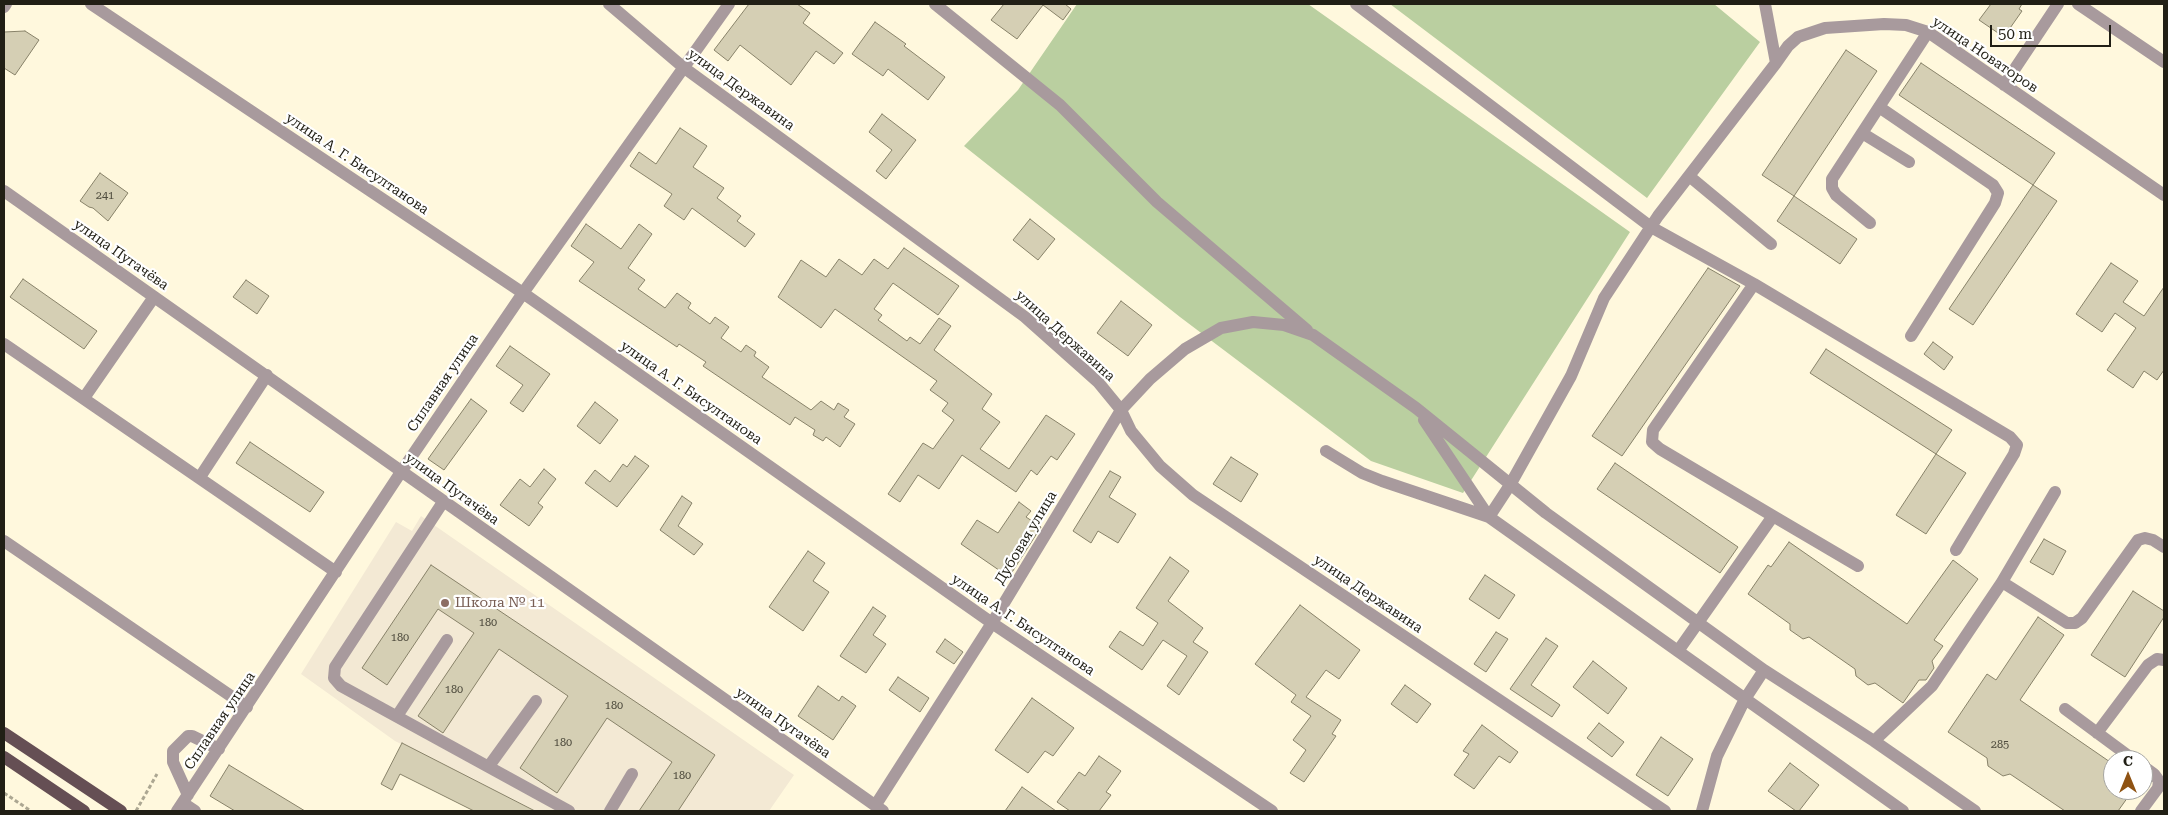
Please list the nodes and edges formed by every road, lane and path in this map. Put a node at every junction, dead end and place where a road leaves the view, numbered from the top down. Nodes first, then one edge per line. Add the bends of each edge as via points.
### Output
1 (6, 4) edge
2 (91, 4) edge
3 (609, 4) edge
4 (729, 4) edge
5 (935, 4) edge
6 (1356, 4) edge
7 (1765, 4) edge
8 (2058, 4) edge
9 (2078, 4) edge
10 (4, 7) edge
11 (1928, 32) junction
12 (2164, 62) edge
13 (1776, 63) junction
14 (683, 67) junction
15 (2004, 85) junction
16 (1879, 107) junction
17 (1862, 133) junction
18 (1909, 162) dead end
19 (1689, 176) junction
20 (4, 191) edge
21 (2164, 195) edge
22 (1870, 223) dead end
23 (1651, 226) junction
24 (1771, 244) dead end
25 (1754, 284) junction
26 (523, 293) junction
27 (154, 297) junction
28 (1313, 335) junction
29 (1911, 336) dead end
30 (4, 344) edge
31 (266, 376) junction
32 (84, 398) junction
33 (1416, 408) junction
34 (1121, 410) junction
35 (1326, 451) dead end
36 (401, 472) junction
37 (200, 477) junction
38 (1510, 485) junction
39 (2055, 492) dead end
40 (442, 502) junction
41 (1773, 516) junction
42 (1489, 517) junction
43 (4, 541) edge
44 (2164, 547) edge
45 (1956, 550) dead end
46 (1858, 566) dead end
47 (336, 572) junction
48 (2002, 582) junction
49 (1698, 622) junction
50 (992, 623) junction
51 (447, 640) dead end
52 (1678, 651) junction
53 (2164, 660) edge
54 (1764, 670) junction
55 (1745, 699) junction
56 (536, 702) dead end
57 (247, 707) junction
58 (2065, 710) dead end
59 (396, 716) junction
60 (4, 733) edge
61 (2097, 733) junction
62 (1874, 741) junction
63 (219, 749) junction
64 (2120, 750) edge
65 (4, 757) edge
66 (489, 766) junction
67 (2153, 773) edge
68 (157, 774) dead end
69 (632, 774) dead end
70 (4, 793) edge
71 (2153, 795) edge
72 (2149, 800) edge
73 (183, 803) edge
74 (879, 809) edge
75 (32, 811) edge
76 (84, 811) edge
77 (121, 811) edge
78 (136, 811) edge
79 (196, 811) edge
80 (569, 811) edge
81 (610, 811) edge
82 (1272, 811) edge
83 (1665, 811) edge
84 (1702, 811) edge
85 (1904, 811) edge
86 (1975, 811) edge
87 (2141, 811) edge

1 - 10 street
2 - 26 street, улица А. Г. Бисултанова
3 - 14 street, улица Державина
4 - 14 street, Сплавная улица
5 - 28 street via 1060,105 1157,202
6 - 23 street
7 - 13 street
8 - 15 street
9 - 12 street
11 - 13 street, улица Новаторов via 1906,25 1884,24 1825,28 1798,37
11 - 15 street, улица Новаторов
11 - 16 street
13 - 19 street, улица Новаторов
14 - 26 street, Сплавная улица
14 - 34 street, улица Державина via 1025,317 1098,382
15 - 21 street, улица Новаторов
16 - 17 street
16 - 29 street via 1993,185 1998,193 1995,204
17 - 18 street
17 - 22 street via 1832,179 1832,188
19 - 23 street, улица Новаторов
19 - 24 street
20 - 27 street, улица Пугачёва
23 - 25 street
23 - 38 street, улица Новаторов via 1604,298 1571,376
25 - 41 street via 1653,430 1652,442
25 - 45 street via 2010,437 2017,445
26 - 36 street, Сплавная улица
26 - 50 street, улица А. Г. Бисултанова
27 - 31 street, улица Пугачёва
27 - 32 street
28 - 33 street
28 - 34 street, Дубовая улица via 1284,325 1253,322 1221,328 1185,349
30 - 32 street
31 - 36 street, улица Пугачёва
31 - 37 street
32 - 37 street
33 - 38 street
33 - 42 street
34 - 50 street, Дубовая улица
34 - 83 street, улица Державина via 1131,431 1160,466 1193,495
35 - 42 street via 1362,473
36 - 40 street, улица Пугачёва
36 - 47 street, Сплавная улица
37 - 47 street
38 - 42 street, улица Новаторов
38 - 49 street
39 - 48 street
40 - 59 street via 335,667 334,678 341,686
40 - 74 street, улица Пугачёва
41 - 46 street
41 - 49 street
42 - 52 street
43 - 57 street
44 - 48 street via 2153,540 2138,540 2082,618 2075,623 2067,623
47 - 57 street, Сплавная улица
48 - 62 street via 1932,686
49 - 52 street
49 - 54 street
50 - 74 street, Дубовая улица
50 - 82 street, улица А. Г. Бисултанова
51 - 59 street
52 - 55 street
53 - 61 street via 2157,659 2148,665
54 - 55 street
54 - 62 street
55 - 84 street via 1717,756
55 - 85 street
56 - 66 street
57 - 63 street, Сплавная улица
58 - 61 street
59 - 66 street
60 - 77 main road
61 - 64 street
62 - 86 street
63 - 73 street, Сплавная улица
63 - 73 street via 188,736 173,751 172,762
65 - 76 main road
66 - 80 street
67 - 71 street via 2159,781
68 - 78 path
69 - 81 street
70 - 75 path
72 - 87 street
73 - 79 street

